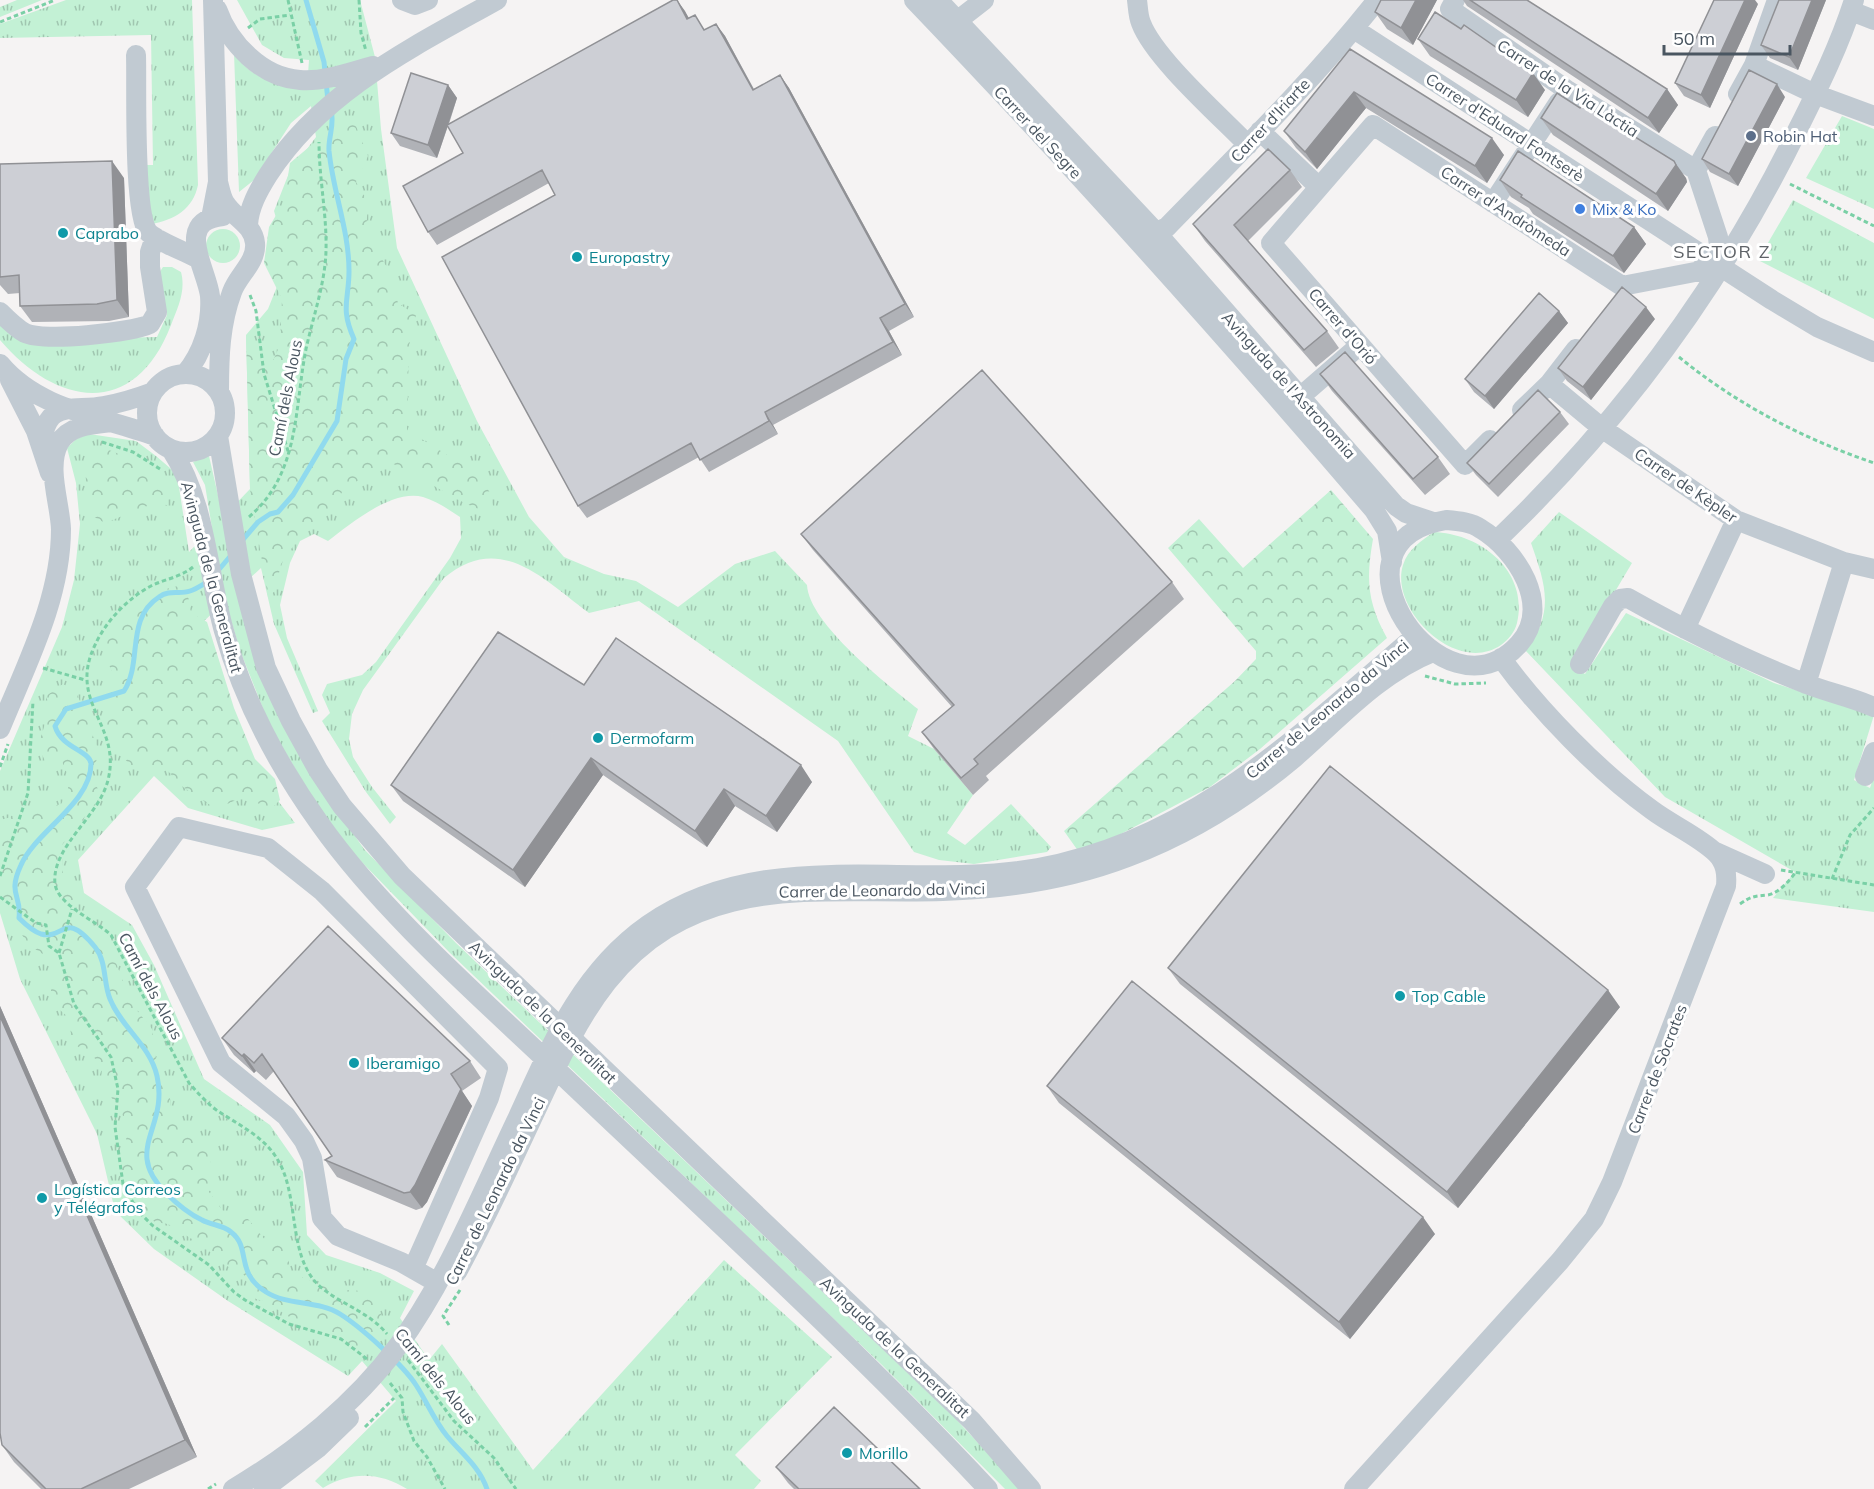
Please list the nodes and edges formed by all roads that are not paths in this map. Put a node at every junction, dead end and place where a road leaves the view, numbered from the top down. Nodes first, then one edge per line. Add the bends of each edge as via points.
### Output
1 (214, 0) edge
2 (402, 0) edge
3 (428, 0) edge
4 (497, 0) edge
5 (914, 0) edge
6 (938, 0) edge
7 (984, 0) edge
8 (1137, 0) edge
9 (1377, 0) edge
10 (1455, 0) edge
11 (1777, 0) edge
12 (1853, 5) edge
13 (1874, 20) edge
14 (950, 26) junction
15 (1354, 29) junction
16 (136, 56) dead end
17 (1754, 64) junction
18 (348, 82) junction
19 (1567, 90) junction
20 (1815, 94) junction
21 (1874, 116) edge
22 (1254, 138) junction
23 (1532, 144) junction
24 (1698, 177) junction
25 (218, 182) junction
26 (1319, 187) junction
27 (1493, 203) junction
28 (208, 221) junction
29 (242, 222) junction
30 (1156, 232) junction
31 (161, 240) junction
32 (197, 258) junction
33 (1159, 265) joint
34 (1721, 267) junction
35 (1622, 286) junction
36 (1609, 304) edge
37 (0, 312) edge
38 (1589, 331) edge
39 (1360, 345) junction
40 (1874, 352) edge
41 (2, 367) edge
42 (185, 374) junction
43 (1549, 384) junction
44 (219, 391) junction
45 (153, 392) junction
46 (1300, 397) junction
47 (65, 408) junction
48 (112, 422) junction
49 (1603, 429) junction
50 (155, 436) junction
51 (218, 436) junction
52 (42, 444) junction
53 (171, 449) junction
54 (58, 498) junction
55 (1736, 520) junction
56 (1433, 522) junction
57 (1497, 540) junction
58 (1392, 562) junction
59 (1844, 562) junction
60 (1874, 569) edge
61 (1684, 629) junction
62 (1414, 637) junction
63 (1433, 652) junction
64 (1501, 658) junction
65 (1580, 664) dead end
66 (1806, 684) junction
67 (1874, 707) edge
68 (0, 729) edge
69 (1874, 752) edge
70 (1865, 776) dead end
71 (1716, 852) junction
72 (1765, 874) dead end
73 (413, 1269) junction
74 (436, 1282) junction
75 (415, 1329) junction
76 (380, 1377) junction
77 (233, 1489) edge
78 (264, 1489) edge
79 (988, 1489) edge
80 (1031, 1489) edge
81 (1354, 1489) edge

1 - 18 street via 228,33 248,56 270,72
1 - 25 street
2 - 3 street via 415,5
4 - 18 street
5 - 14 street, Carrer del Segre
6 - 14 street, Carrer del Segre
7 - 14 street
8 - 22 street via 1141,23 1172,67
9 - 15 street, Carrer d'Iriarte
10 - 19 street, Carrer de la Via Làctia via 1450,9
11 - 17 street
12 - 13 street
12 - 20 street
14 - 30 street, Carrer del Segre
14 - 33 street, Carrer del Segre
15 - 22 street, Carrer d'Iriarte
15 - 23 street, Carrer d'Eduard Fontserè
16 - 31 street via 142,211 145,226
17 - 20 street
17 - 24 street
18 - 29 street via 283,152
19 - 23 street
19 - 24 street, Carrer de la Via Làctia
20 - 21 street
20 - 34 street via 1774,177
22 - 26 street
22 - 30 street, Carrer d'Iriarte via 1167,227
23 - 27 street
23 - 34 street, Carrer d'Eduard Fontserè
24 - 34 street via 1718,237
25 - 28 street
25 - 29 street via 225,203
26 - 27 street, Carrer d'Andròmeda via 1373,125
26 - 39 street, Carrer d'Orió via 1270,243
27 - 35 street, Carrer d'Andròmeda
28 - 29 street via 220,216
28 - 31 street via 183,237
28 - 32 street via 195,240
29 - 44 street via 255,244 254,255 232,290 223,323
30 - 46 street, Avinguda de l'Astronomia
31 - 32 street
31 - 37 street via 150,252 157,312 150,324 135,330 34,335
32 - 42 street via 206,274 210,297 207,330 201,350
33 - 58 street, Avinguda de l'Astronomia via 1374,510 1387,531
34 - 35 street
34 - 40 street, Carrer d'Eduard Fontserè via 1817,327
34 - 49 street via 1667,347
35 - 36 street
38 - 43 street
39 - 43 street, Carrer d'Orió via 1465,465
39 - 46 street
41 - 47 street via 37,396
41 - 52 street
42 - 44 street via 204,378
42 - 45 street via 167,379
43 - 49 street, Carrer de Kèpler
44 - 51 street via 225,414
45 - 47 street via 104,406
45 - 50 street via 147,414
46 - 56 street, Avinguda de l'Astronomia via 1396,506
47 - 48 street
47 - 52 street via 50,419
48 - 50 street
48 - 54 street via 83,426 65,435 59,443 54,463
49 - 55 street, Carrer de Kèpler
49 - 57 street
50 - 53 street
51 - 53 street via 202,449
51 - 80 street, Avinguda de la Generalitat via 240,514 248,601 266,668 291,721 342,806 402,876 972,1421
52 - 54 street
53 - 79 street, Avinguda de la Generalitat via 193,492 220,617 240,684 265,738 320,825 380,896 910,1406
54 - 68 street via 61,531 57,573 37,664
55 - 59 street, Carrer de Kèpler
55 - 61 street
56 - 57 street via 1463,521
56 - 58 street via 1408,535
57 - 64 street via 1525,574 1532,596 1526,633
58 - 62 street via 1392,597
59 - 60 street, Carrer de Kèpler
59 - 66 street
61 - 65 street via 1628,598 1620,598
61 - 66 street
62 - 63 street
62 - 74 street, Carrer de Leonardo da Vinci via 1227,790 1154,831 1099,852 1038,868 986,874 765,879 699,897 649,924 605,962 571,1007
63 - 64 street via 1470,664
63 - 75 street, Carrer de Leonardo da Vinci via 1393,672 1291,760 1231,805 1169,840 1113,863 1067,877 984,889 820,890 744,897 679,922 650,940 617,970 582,1018 472,1244
64 - 71 street via 1561,726 1619,783
66 - 67 street
69 - 70 street
71 - 72 street
71 - 81 street, Carrer de Sòcrates via 1727,873 1722,900 1603,1202 1560,1261
73 - 73 street via 338,1236 322,1218 312,1158 304,1141 286,1116 221,1063 135,887 179,826 268,848 322,891 498,1068 489,1098
73 - 74 street
74 - 75 street, Carrer de Leonardo da Vinci
75 - 76 street, Carrer de Leonardo da Vinci
76 - 77 street via 269,1468
76 - 78 street via 318,1448

